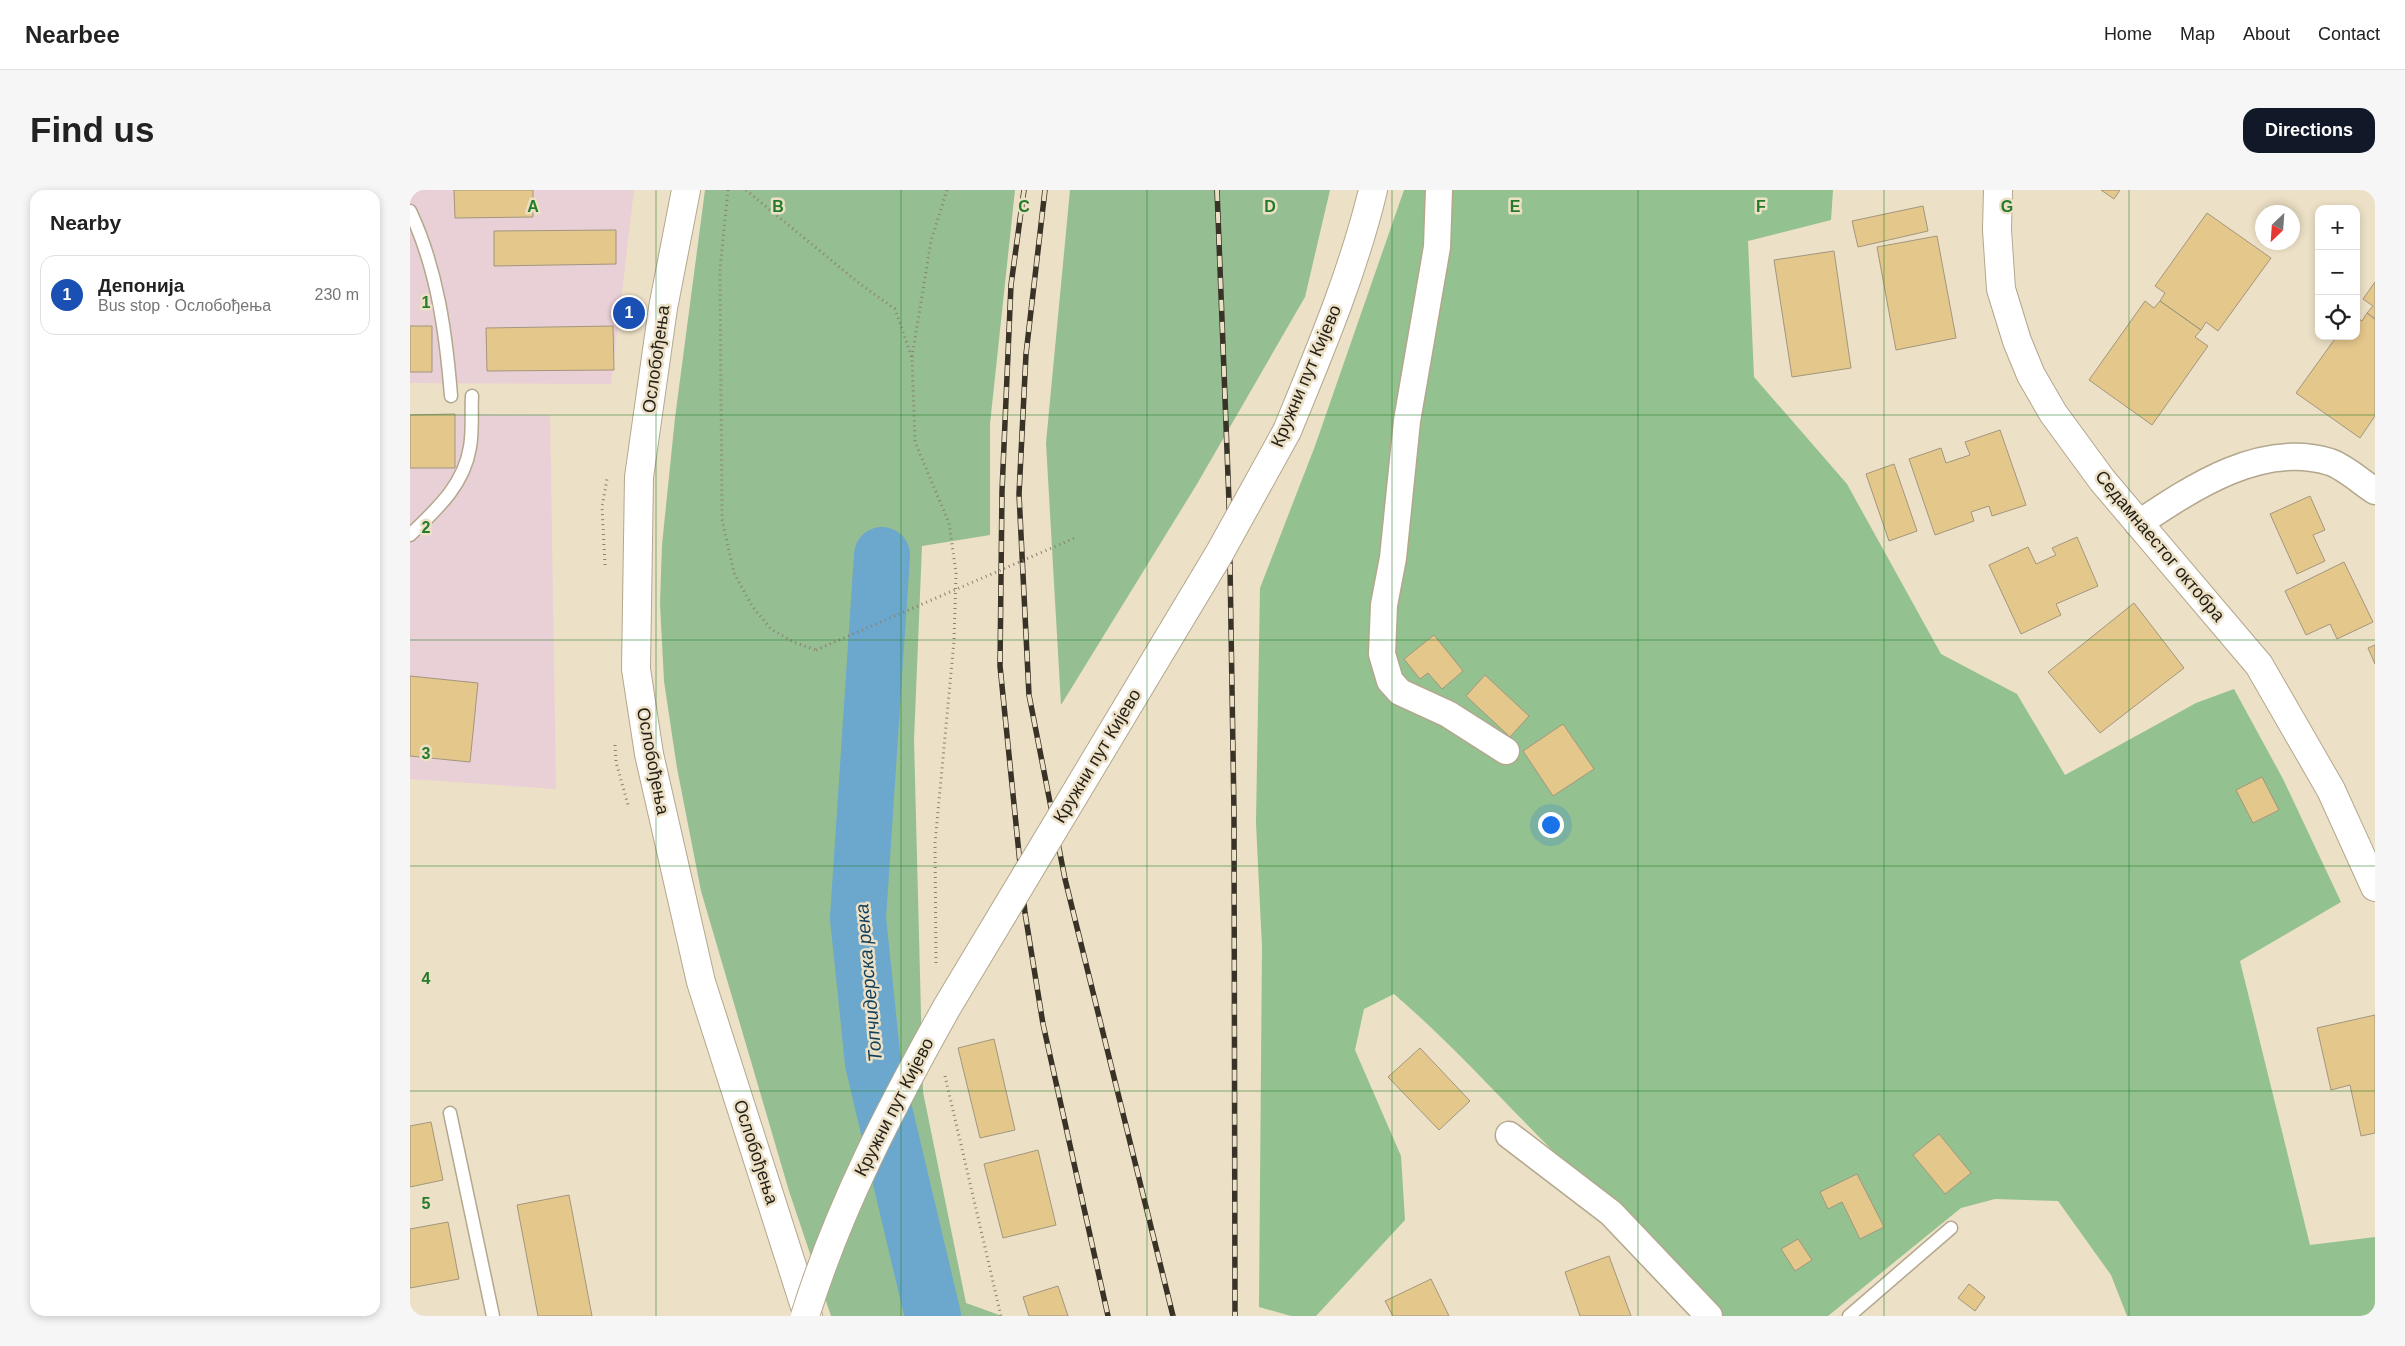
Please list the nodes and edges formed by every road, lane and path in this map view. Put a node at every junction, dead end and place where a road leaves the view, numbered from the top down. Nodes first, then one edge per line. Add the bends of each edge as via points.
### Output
1 (686, 190) edge
2 (728, 190) edge
3 (746, 190) edge
4 (947, 190) edge
5 (1373, 190) edge
6 (1439, 190) edge
7 (1998, 190) edge
8 (410, 211) edge
9 (912, 358) junction
10 (451, 396) dead end
11 (472, 396) dead end
12 (2375, 491) edge
13 (2138, 524) junction
14 (410, 534) edge
15 (1078, 537) dead end
16 (1506, 751) dead end
17 (2375, 887) edge
18 (936, 967) dead end
19 (944, 1073) dead end
20 (450, 1113) dead end
21 (1509, 1135) dead end
22 (1951, 1228) dead end
23 (493, 1316) edge
24 (806, 1316) edge
25 (1001, 1316) edge
26 (1709, 1316) edge
27 (1849, 1316) edge

1 - 24 main road, Ослобођења via 663,308 639,477 636,669 649,754 701,982
2 - 15 path, bridge via 720,269 722,519 734,573 752,606 771,629 816,650
3 - 9 path via 894,309
4 - 9 path via 931,241
5 - 24 main road, Кружни пут Кијево, bridge via 1344,283 1287,432 913,1068 859,1174 818,1272
6 - 16 street via 1437,248 1407,421 1397,526 1384,604 1382,654 1390,681 1400,692 1448,714
7 - 13 main road, Седамнаестог октобра via 2001,289 2031,375 2053,413
8 - 10 lane via 422,236 446,332
9 - 18 path via 915,442 949,523 956,574 954,641 935,843
11 - 14 lane via 470,447 458,483 442,505
12 - 13 street via 2332,463 2291,456 2250,463 2178,496
13 - 17 main road, Седамнаестог октобра via 2259,665 2331,790
19 - 25 path
20 - 23 lane
21 - 26 street via 1611,1213
22 - 27 lane

